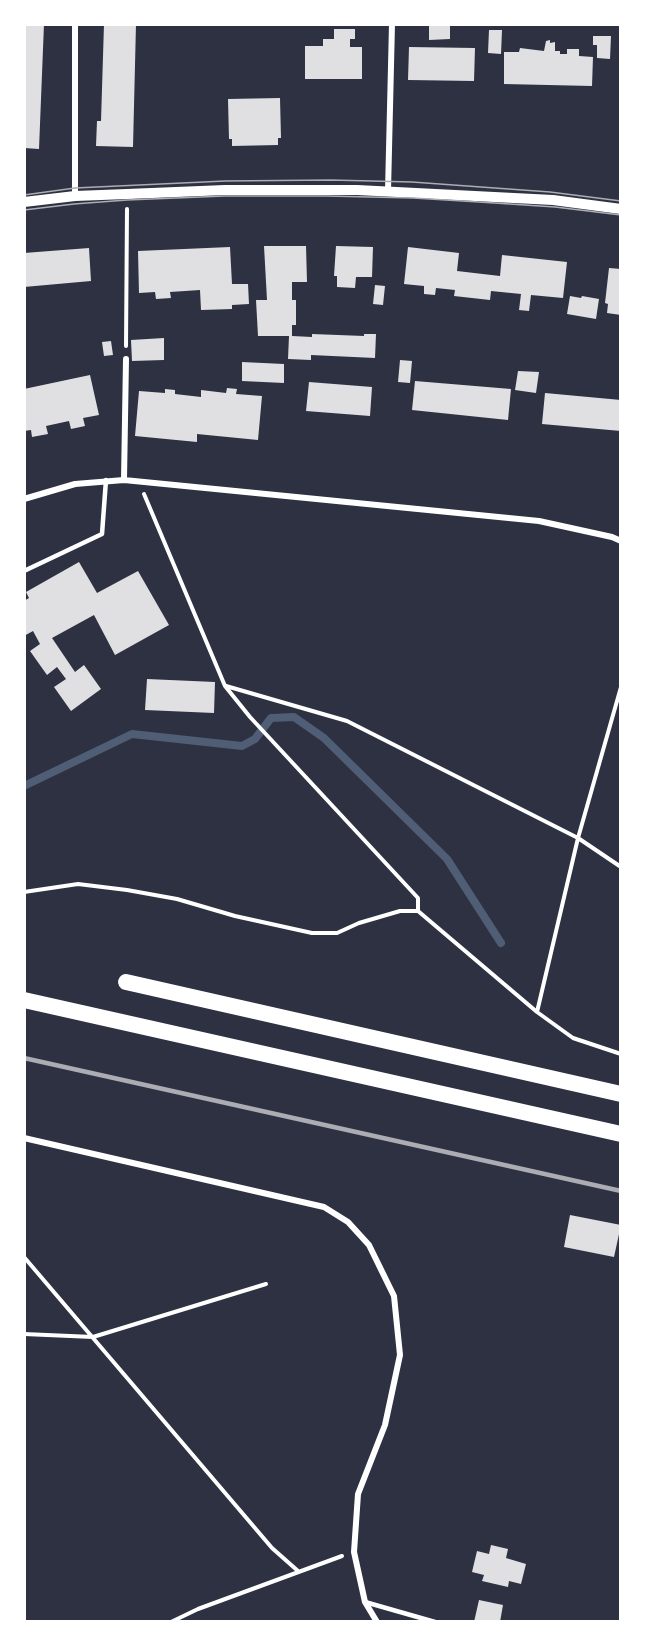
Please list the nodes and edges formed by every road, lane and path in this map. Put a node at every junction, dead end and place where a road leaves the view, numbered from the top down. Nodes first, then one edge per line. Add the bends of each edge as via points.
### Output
1 (75, 24) edge
2 (392, 24) edge
3 (388, 191) junction
4 (127, 194) junction
5 (75, 196) junction
6 (24, 202) edge
7 (621, 209) edge
8 (126, 358) joint
9 (106, 480) junction
10 (124, 480) junction
11 (144, 482) junction
12 (24, 499) edge
13 (621, 541) edge
14 (24, 571) edge
15 (225, 686) junction
16 (621, 687) edge
17 (578, 838) junction
18 (621, 867) edge
19 (24, 892) edge
20 (418, 911) junction
21 (126, 982) dead end
22 (24, 1000) edge
23 (537, 1012) junction
24 (621, 1053) edge
25 (621, 1094) edge
26 (621, 1134) edge
27 (24, 1138) edge
28 (24, 1257) edge
29 (266, 1284) dead end
30 (24, 1334) edge
31 (93, 1337) junction
32 (354, 1552) junction
33 (298, 1571) junction
34 (365, 1602) junction
35 (171, 1622) edge
36 (377, 1622) edge
37 (435, 1622) edge

1 - 5 street
2 - 3 street
3 - 4 street
3 - 7 street via 553,200
4 - 5 street
4 - 8 path
5 - 6 street
8 - 10 street
9 - 10 street
9 - 12 street via 75,484
9 - 14 lane via 102,534
10 - 11 street
11 - 13 street via 538,521
11 - 15 path via 144,499
15 - 17 path via 347,721
15 - 20 path via 418,898
16 - 17 path
17 - 18 path
17 - 23 path
19 - 20 path via 78,884 126,890 312,933 337,933 400,911
20 - 23 path
21 - 25 highway
22 - 26 highway
23 - 24 path via 573,1038
27 - 32 street via 324,1207 348,1222 369,1245 394,1296 400,1355 384,1425 358,1494
28 - 31 path
29 - 31 path
30 - 31 path
31 - 33 path via 272,1548
32 - 33 path
32 - 34 street
33 - 35 path
34 - 36 street
34 - 37 lane

